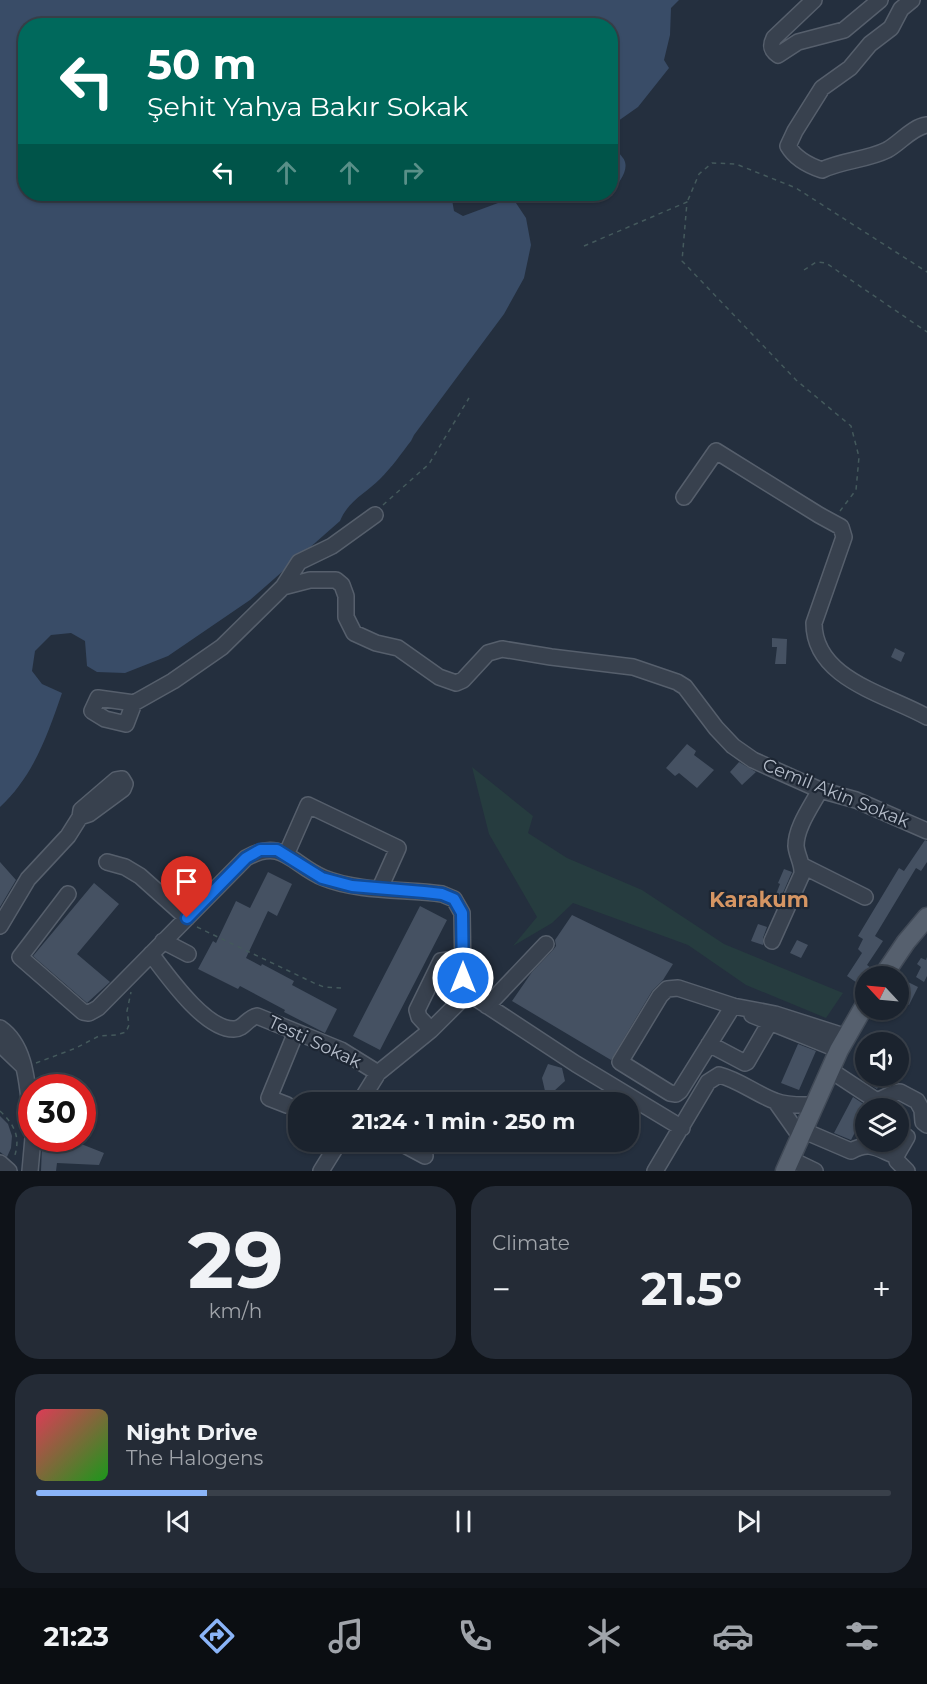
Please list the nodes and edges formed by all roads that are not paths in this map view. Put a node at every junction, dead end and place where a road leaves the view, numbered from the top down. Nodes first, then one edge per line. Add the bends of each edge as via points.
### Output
1 (814, 0) edge
2 (880, 0) edge
3 (912, 0) edge
4 (927, 125) edge
5 (684, 497) dead end
6 (375, 514) road end
7 (283, 587) junction
8 (134, 703) dead end
9 (927, 717) edge
10 (820, 790) junction
11 (80, 817) dead end
12 (927, 831) edge
13 (286, 855) junction
14 (107, 862) dead end
15 (803, 866) junction
16 (380, 888) junction
17 (68, 894) dead end
18 (865, 897) dead end
19 (927, 918) edge
20 (185, 919) junction
21 (0, 926) edge
22 (163, 941) junction
23 (772, 941) dead end
24 (546, 944) dead end
25 (151, 954) junction
26 (188, 954) dead end
27 (462, 957) junction
28 (890, 966) edge
29 (468, 993) junction
30 (487, 1006) junction
31 (733, 1006) junction
32 (856, 1020) edge
33 (769, 1024) junction
34 (0, 1028) edge
35 (431, 1030) junction
36 (296, 1032) junction
37 (843, 1043) junction
38 (0, 1044) edge
39 (709, 1044) junction
40 (620, 1062) junction
41 (24, 1067) junction
42 (830, 1070) junction
43 (378, 1073) junction
44 (25, 1074) edge
45 (607, 1082) junction
46 (366, 1092) edge
47 (776, 1102) junction
48 (287, 1105) dead end
49 (813, 1105) junction
50 (927, 1125) edge
51 (682, 1128) junction
52 (801, 1133) junction
53 (855, 1148) edge
54 (33, 1152) edge
55 (333, 1152) edge
56 (418, 1152) edge
57 (886, 1152) edge
58 (898, 1152) edge
59 (425, 1156) dead end
60 (896, 1156) junction
61 (787, 1165) edge
62 (30, 1171) edge
63 (321, 1171) edge
64 (655, 1171) edge
65 (815, 1171) edge
66 (906, 1171) edge

1 - 2 street via 774,39 771,45 778,55 798,42 844,30
3 - 4 street via 901,9 891,28 870,44 850,68 822,87 788,146 810,166 822,170 885,151
5 - 9 street via 716,451 841,527 844,537 814,623 814,636 824,658 837,671
6 - 7 street via 332,546 299,562
7 - 8 street via 222,647
7 - 10 street, Cemil Akin Sokak via 310,580 336,580 346,596 346,616 354,633 398,648 439,677 456,683 488,653 502,649 633,667 677,682 734,746 753,760
10 - 12 street, Cemil Akin Sokak via 856,800
10 - 15 street via 796,836 796,850
11 - 21 street via 68,836 28,879
13 - 16 street via 322,878
13 - 16 street via 308,805 399,848
13 - 20 street via 277,850 260,850 246,858
14 - 20 street via 140,876
15 - 18 street
15 - 23 street
16 - 27 street via 442,894 454,899 462,913
17 - 25 street via 20,957 83,1012 99,1008
19 - 28 main road
20 - 22 street
22 - 25 street
22 - 26 street
24 - 30 street
25 - 36 street, Testi Sokak via 199,1012 231,1029 241,1028 257,1016
27 - 29 street
27 - 35 street via 441,961 417,1010
29 - 30 street
29 - 35 street
30 - 45 street
31 - 33 street
31 - 37 street via 775,1014
31 - 39 street
31 - 40 street via 678,988 667,989
32 - 37 main road
33 - 37 street
33 - 39 street via 745,1063
34 - 41 street via 16,1045
35 - 43 street
36 - 43 street, Testi Sokak via 341,1050
36 - 48 street via 269,1098
37 - 42 main road
38 - 41 street
39 - 40 street via 676,1094
40 - 45 street
41 - 44 street
42 - 49 main road
42 - 50 street via 877,1101 900,1092 917,1101
43 - 46 street
45 - 51 street
47 - 49 street
47 - 51 street via 718,1076 708,1082
47 - 52 street
49 - 52 main road
51 - 64 street
52 - 53 street via 851,1151
52 - 61 main road
54 - 62 street
55 - 63 street
56 - 59 street
57 - 60 street
58 - 60 street
60 - 66 street
61 - 65 street

